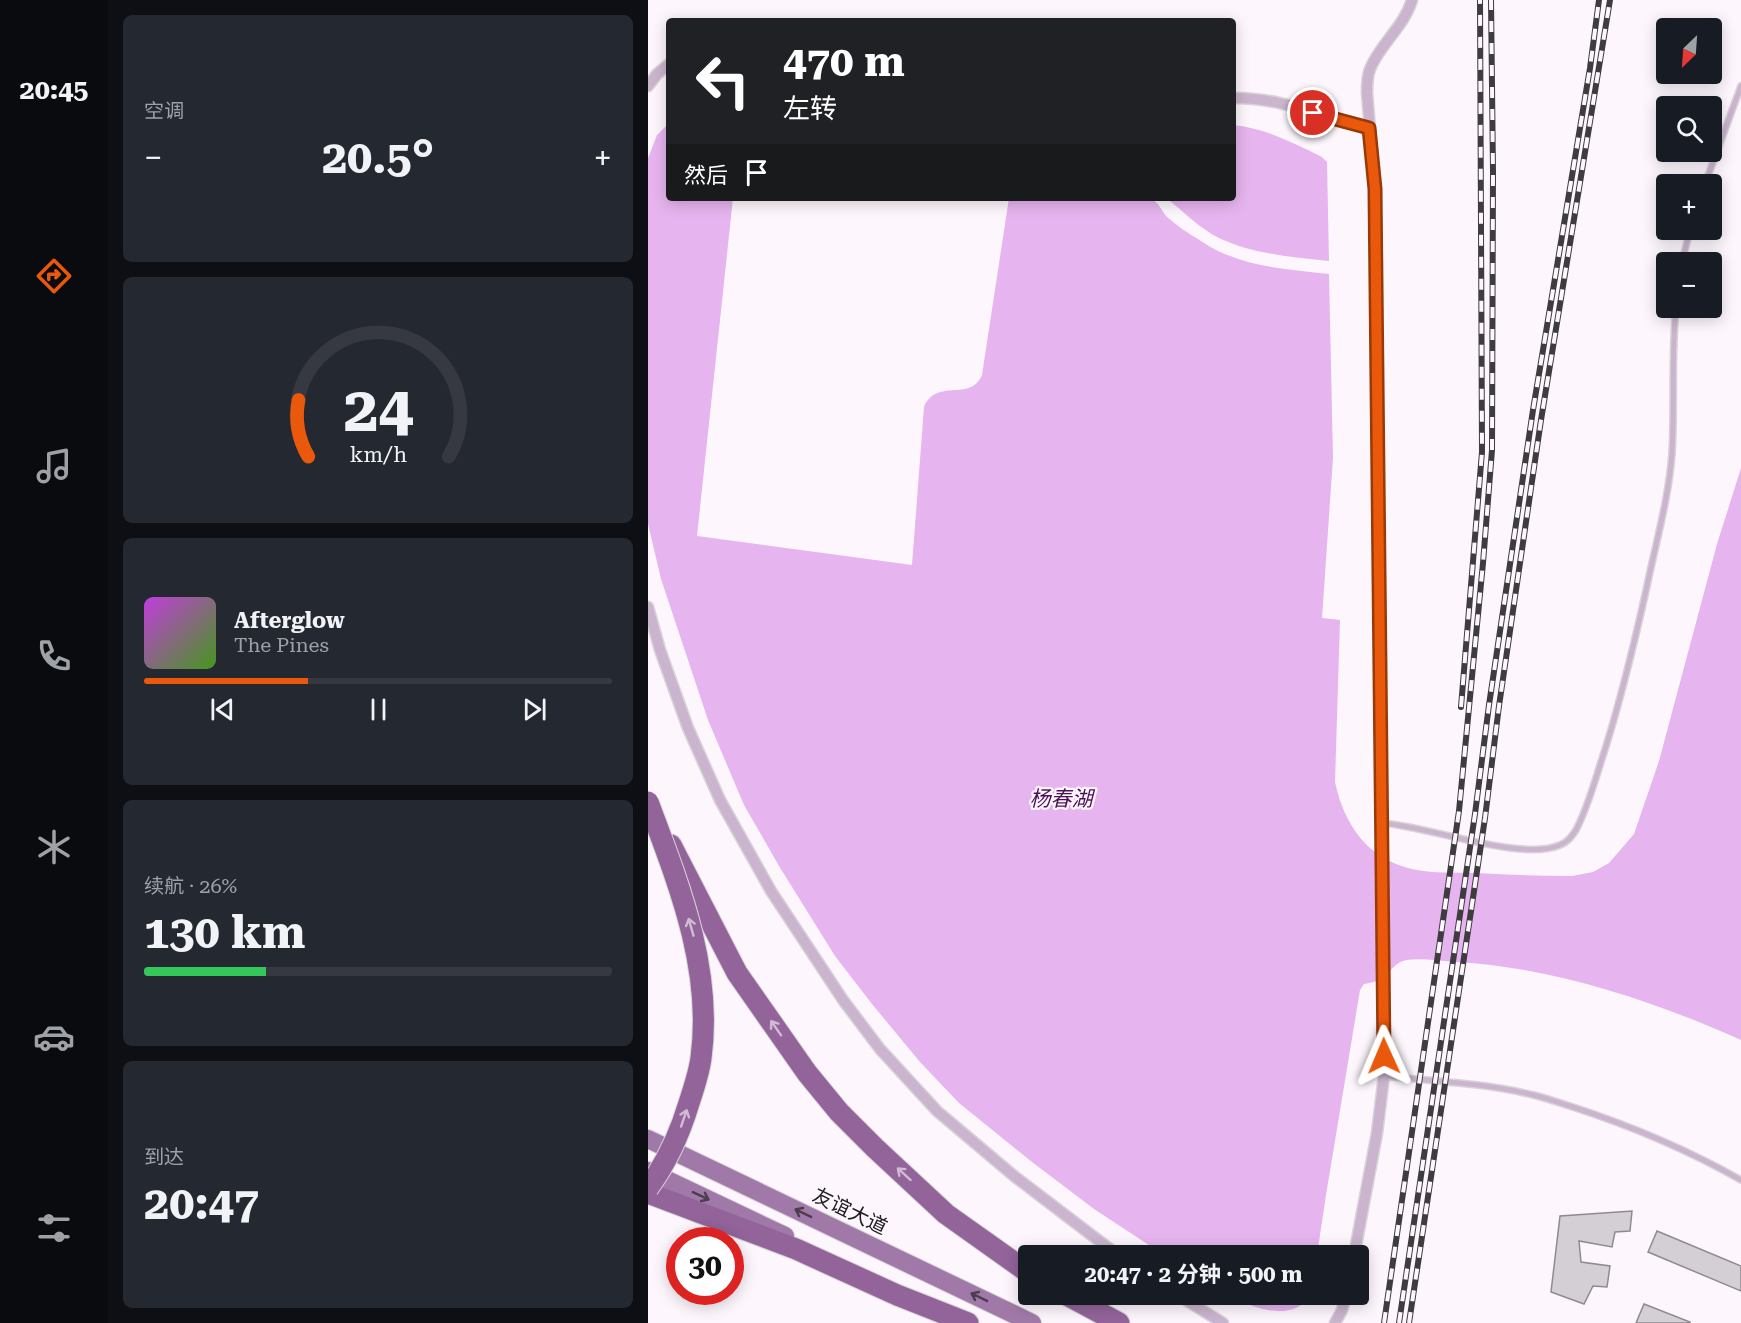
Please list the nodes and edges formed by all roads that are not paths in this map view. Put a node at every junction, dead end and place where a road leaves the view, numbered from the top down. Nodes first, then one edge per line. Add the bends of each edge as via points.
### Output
1 (1412, 0) edge
2 (666, 66) edge
3 (648, 86) edge
4 (1741, 86) edge
5 (1236, 98) edge
6 (1369, 128) junction
7 (1709, 174) edge
8 (1675, 318) edge
9 (648, 607) edge
10 (648, 802) edge
11 (1382, 825) junction
12 (1384, 1076) junction
13 (648, 1139) edge
14 (648, 1171) edge
15 (1741, 1180) edge
16 (648, 1188) edge
17 (648, 1193) edge
18 (1105, 1245) edge
19 (1356, 1245) edge
20 (1018, 1265) edge
21 (1085, 1305) edge
22 (1194, 1305) edge
23 (1343, 1305) edge
24 (1342, 1310) junction
25 (968, 1323) edge
26 (1032, 1323) edge
27 (1119, 1323) edge
28 (1223, 1323) edge
29 (1335, 1323) edge
30 (1342, 1323) edge

1 - 6 street via 1369,72
2 - 3 street
4 - 7 lane
5 - 6 street via 1274,103
6 - 11 street via 1375,189
8 - 11 lane via 1672,452 1662,514 1627,676 1593,788 1572,836 1563,844 1534,849 1505,847 1400,824
9 - 18 street via 688,728 720,800 771,891 843,1000 880,1049 937,1111
16 -> 10 highway, bridge via 666,1161 683,1122 701,1060 703,1035 703,994 695,940
20 -> 10 highway, bridge via 946,1214 846,1119 807,1073 737,973
11 - 12 street
12 - 15 lane via 1531,1094 1646,1134
12 - 19 street
26 -> 13 main road, 友谊大道
14 -> 25 main road
17 - 25 highway via 796,1249
21 - 27 highway
22 - 28 street
23 - 24 street
24 - 29 street
24 - 30 street

